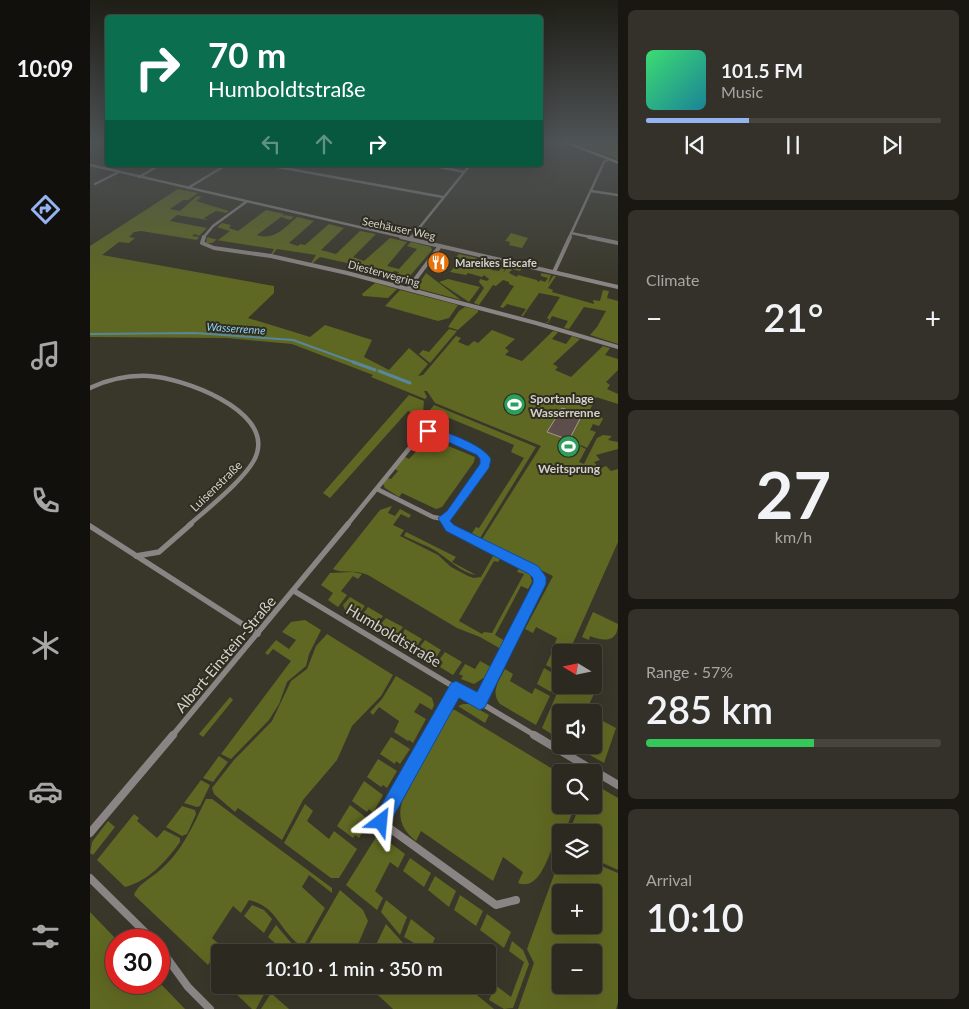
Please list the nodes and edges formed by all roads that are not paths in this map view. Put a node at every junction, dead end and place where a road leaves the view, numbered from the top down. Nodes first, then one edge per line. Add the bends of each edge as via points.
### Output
1 (187, 188) edge
2 (394, 188) edge
3 (450, 188) edge
4 (592, 188) edge
5 (591, 191) junction
6 (618, 195) edge
7 (443, 197) junction
8 (246, 202) junction
9 (572, 233) junction
10 (410, 239) junction
11 (618, 243) edge
12 (440, 246) junction
13 (554, 272) junction
14 (618, 287) edge
15 (408, 289) junction
16 (618, 347) edge
17 (90, 388) edge
18 (377, 489) junction
19 (443, 518) junction
20 (90, 526) edge
21 (136, 556) junction
22 (294, 591) junction
23 (258, 634) junction
24 (456, 688) junction
25 (480, 702) junction
26 (618, 784) edge
27 (90, 833) edge
28 (90, 878) edge
29 (516, 900) dead end
30 (142, 929) edge
31 (170, 962) edge
32 (210, 1009) edge

1 - 8 street, Seehäuser Weg
2 - 7 street
3 - 7 street
4 - 5 street
5 - 6 street
5 - 9 street
7 - 10 street
8 - 10 street, Seehäuser Weg
8 - 15 street, Diesterwegring via 218,222 204,236 202,243 214,248 319,266
9 - 11 street
9 - 13 street
10 - 12 street, Seehäuser Weg
12 - 13 street, Seehäuser Weg
12 - 15 street
13 - 14 street, Seehäuser Weg
15 - 16 street, Diesterwegring
17 - 21 street, Luisenstraße via 107,380 138,376 173,379 198,386 231,404 248,421 258,442 253,464 172,542 160,552
18 - 19 street via 433,517
18 - 19 street, Albert-Einstein-Straße via 424,432 437,433 480,452 486,459 485,465 451,514
18 - 22 street, Albert-Einstein-Straße
19 - 25 street via 450,528 534,570 540,577 535,594
20 - 21 street
21 - 23 street
22 - 23 street, Albert-Einstein-Straße
22 - 24 street, Humboldtstraße
23 - 27 street, Albert-Einstein-Straße
24 - 25 street, Humboldtstraße
24 - 29 street via 381,822 496,905
25 - 26 street, Humboldtstraße
28 - 30 street
31 - 32 street

